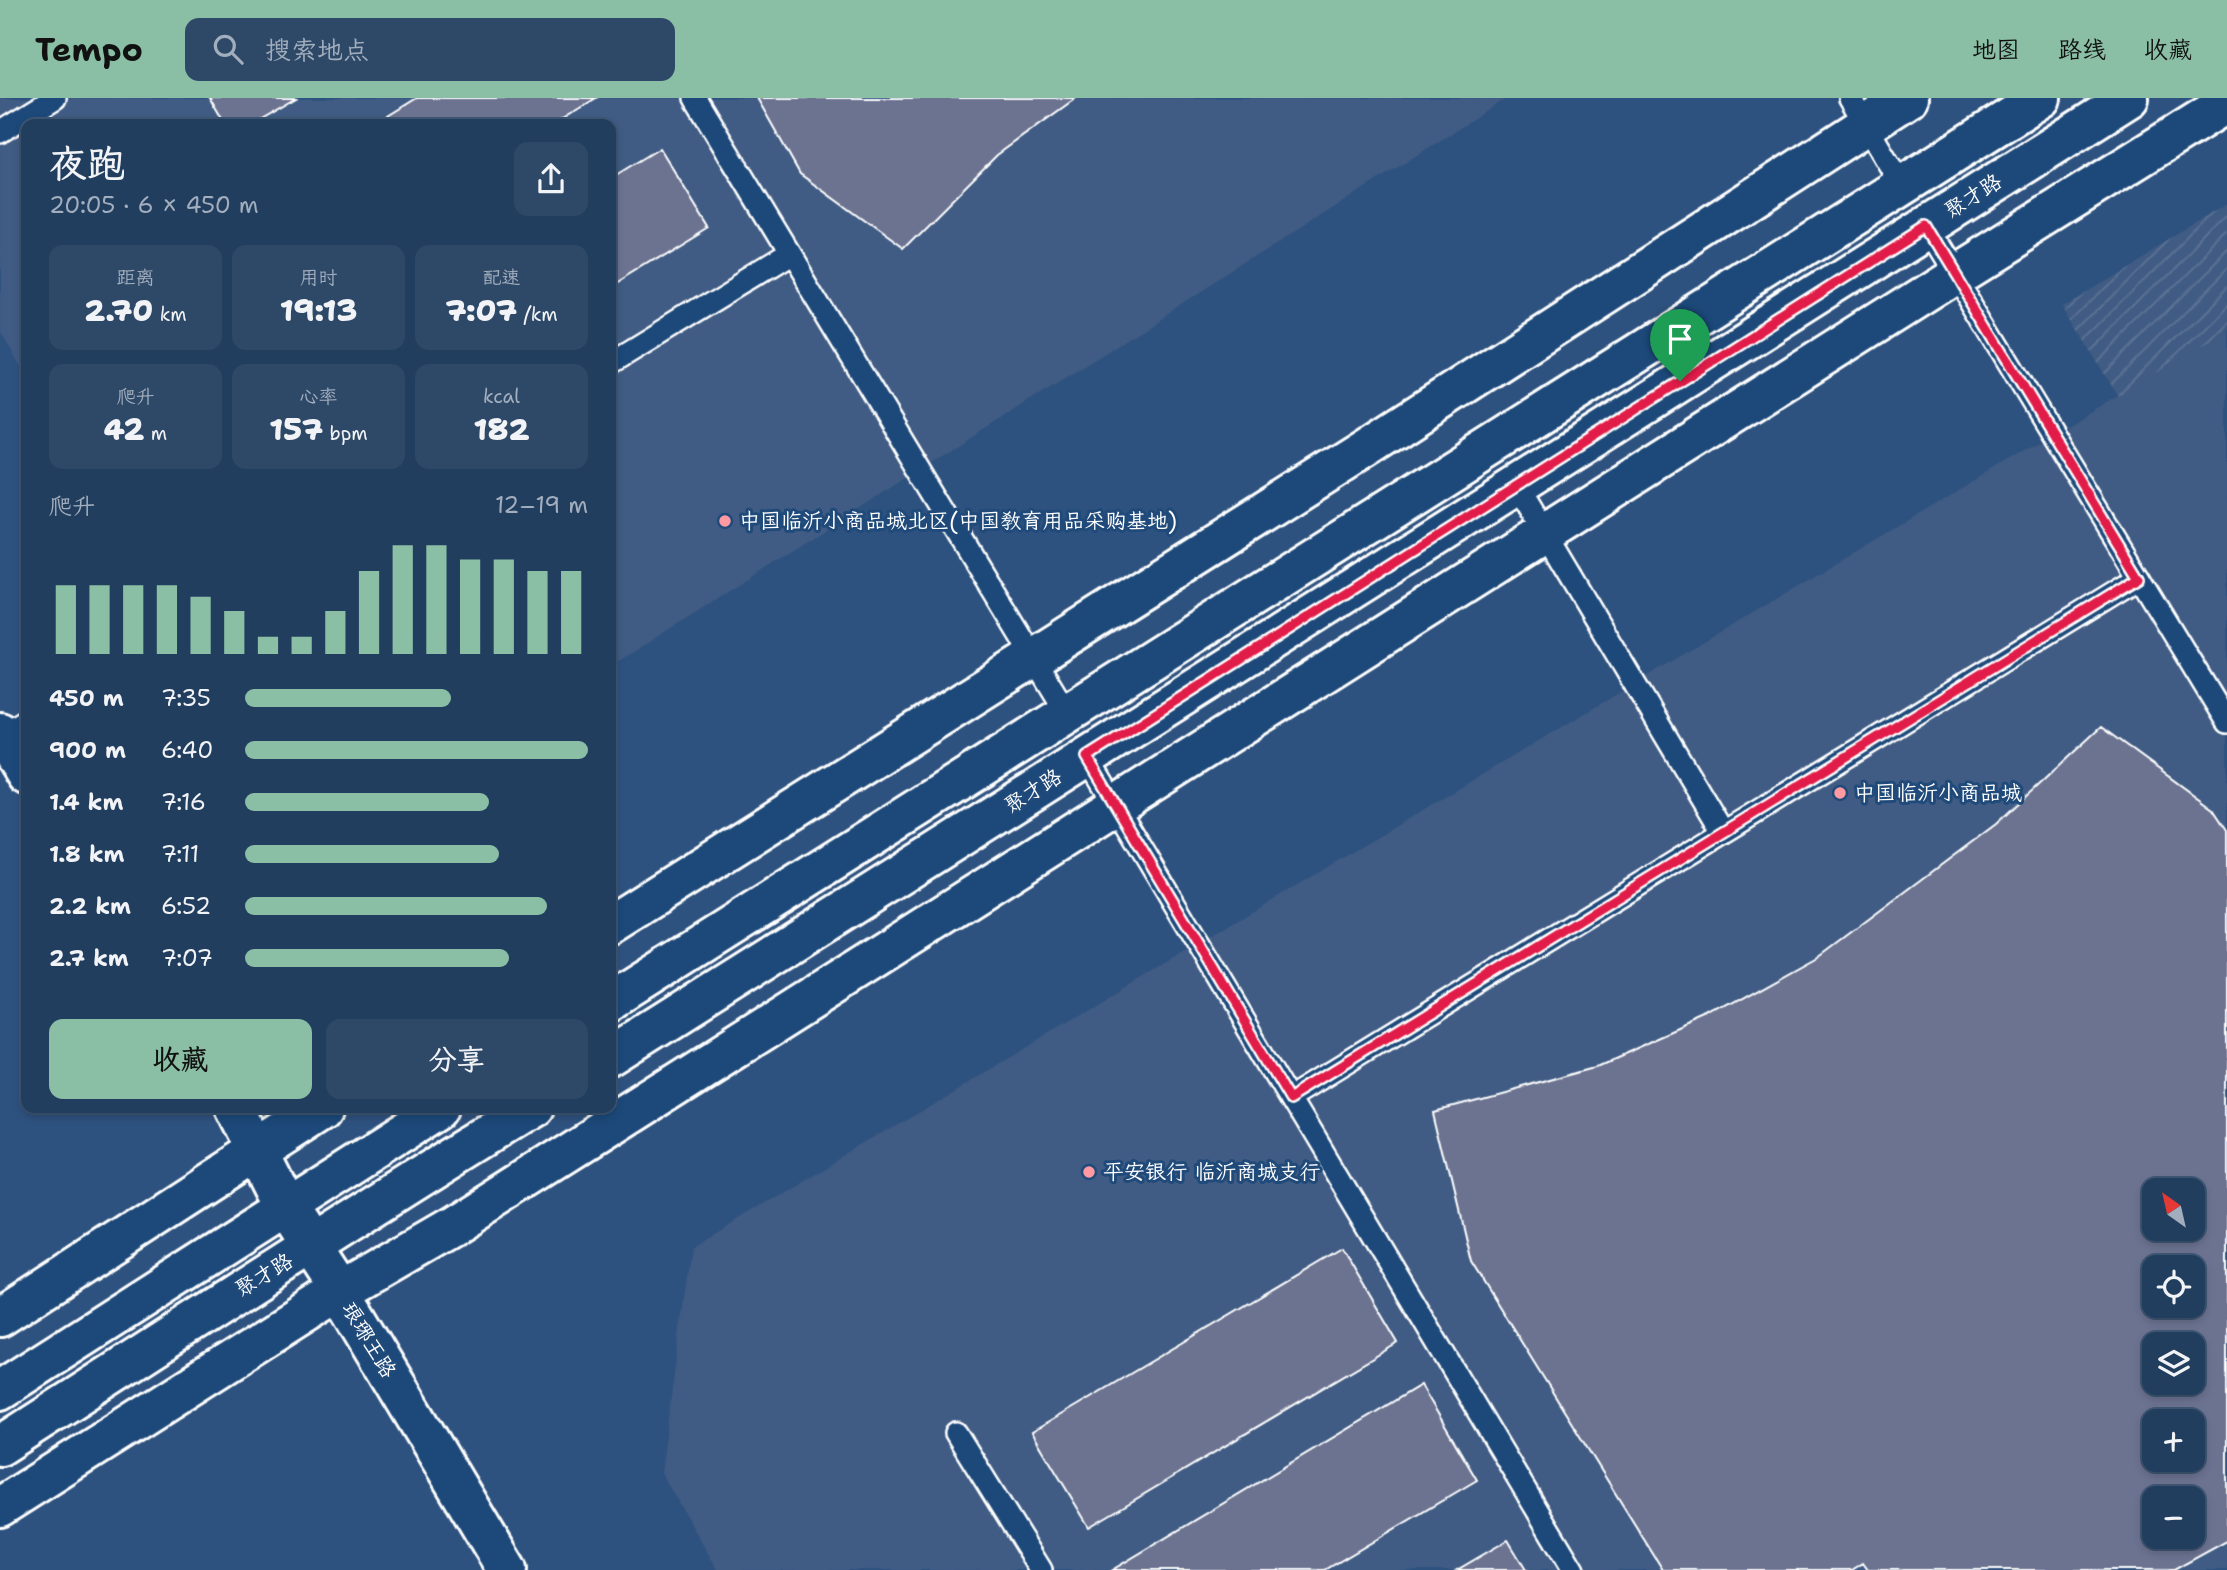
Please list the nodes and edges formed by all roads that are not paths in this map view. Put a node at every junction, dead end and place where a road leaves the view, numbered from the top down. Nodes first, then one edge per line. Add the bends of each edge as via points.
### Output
1 (55, 98) edge
2 (695, 98) edge
3 (1908, 98) edge
4 (2041, 98) edge
5 (2129, 98) edge
6 (2227, 103) edge
7 (1858, 111) edge
8 (21, 119) edge
9 (21, 119) edge
10 (0, 132) edge
11 (1902, 186) junction
12 (1926, 226) junction
13 (789, 254) junction
14 (1955, 273) junction
15 (616, 360) edge
16 (1516, 485) junction
17 (1544, 533) junction
18 (2139, 577) junction
19 (1032, 658) junction
20 (1067, 713) junction
21 (2227, 722) edge
22 (9, 729) edge
23 (1087, 757) junction
24 (21, 761) edge
25 (1117, 806) junction
26 (1723, 832) junction
27 (616, 921) edge
28 (616, 999) edge
29 (616, 1055) edge
30 (1291, 1098) junction
31 (238, 1113) edge
32 (316, 1113) edge
33 (433, 1113) edge
34 (523, 1113) edge
35 (258, 1152) junction
36 (286, 1208) junction
37 (312, 1247) junction
38 (340, 1291) junction
39 (0, 1317) edge
40 (0, 1390) edge
41 (956, 1433) dead end
42 (0, 1446) edge
43 (0, 1507) edge
44 (507, 1570) edge
45 (1041, 1570) edge
46 (1573, 1570) edge

1 - 8 lane
2 - 13 lane
3 - 7 main road
4 - 11 main road
5 - 12 main road, 聚才路
6 - 14 main road
7 - 11 lane
7 - 19 main road via 1380,439
9 - 10 lane
11 - 20 main road
12 - 14 lane
12 - 16 main road, 聚才路
13 - 15 lane
13 - 19 lane
14 - 17 main road
14 - 18 lane
16 - 17 lane
16 - 23 main road, 聚才路
17 - 25 main road
17 - 26 lane
18 - 21 lane
18 - 26 lane
19 - 20 lane
19 - 27 main road
20 - 28 main road
22 - 24 main road
23 - 25 lane
23 - 29 main road, 聚才路
25 - 30 lane
25 - 38 main road via 452,1226
26 - 30 lane
30 - 46 lane
31 - 35 main road, 琅琊王路
32 - 35 main road
33 - 36 main road
34 - 37 main road, 聚才路
35 - 36 main road, 琅琊王路
35 - 39 main road
36 - 37 main road, 琅琊王路
36 - 40 main road
37 - 38 main road, 琅琊王路
37 - 42 main road, 聚才路
38 - 43 main road
38 - 44 main road, 琅琊王路
41 - 45 lane

